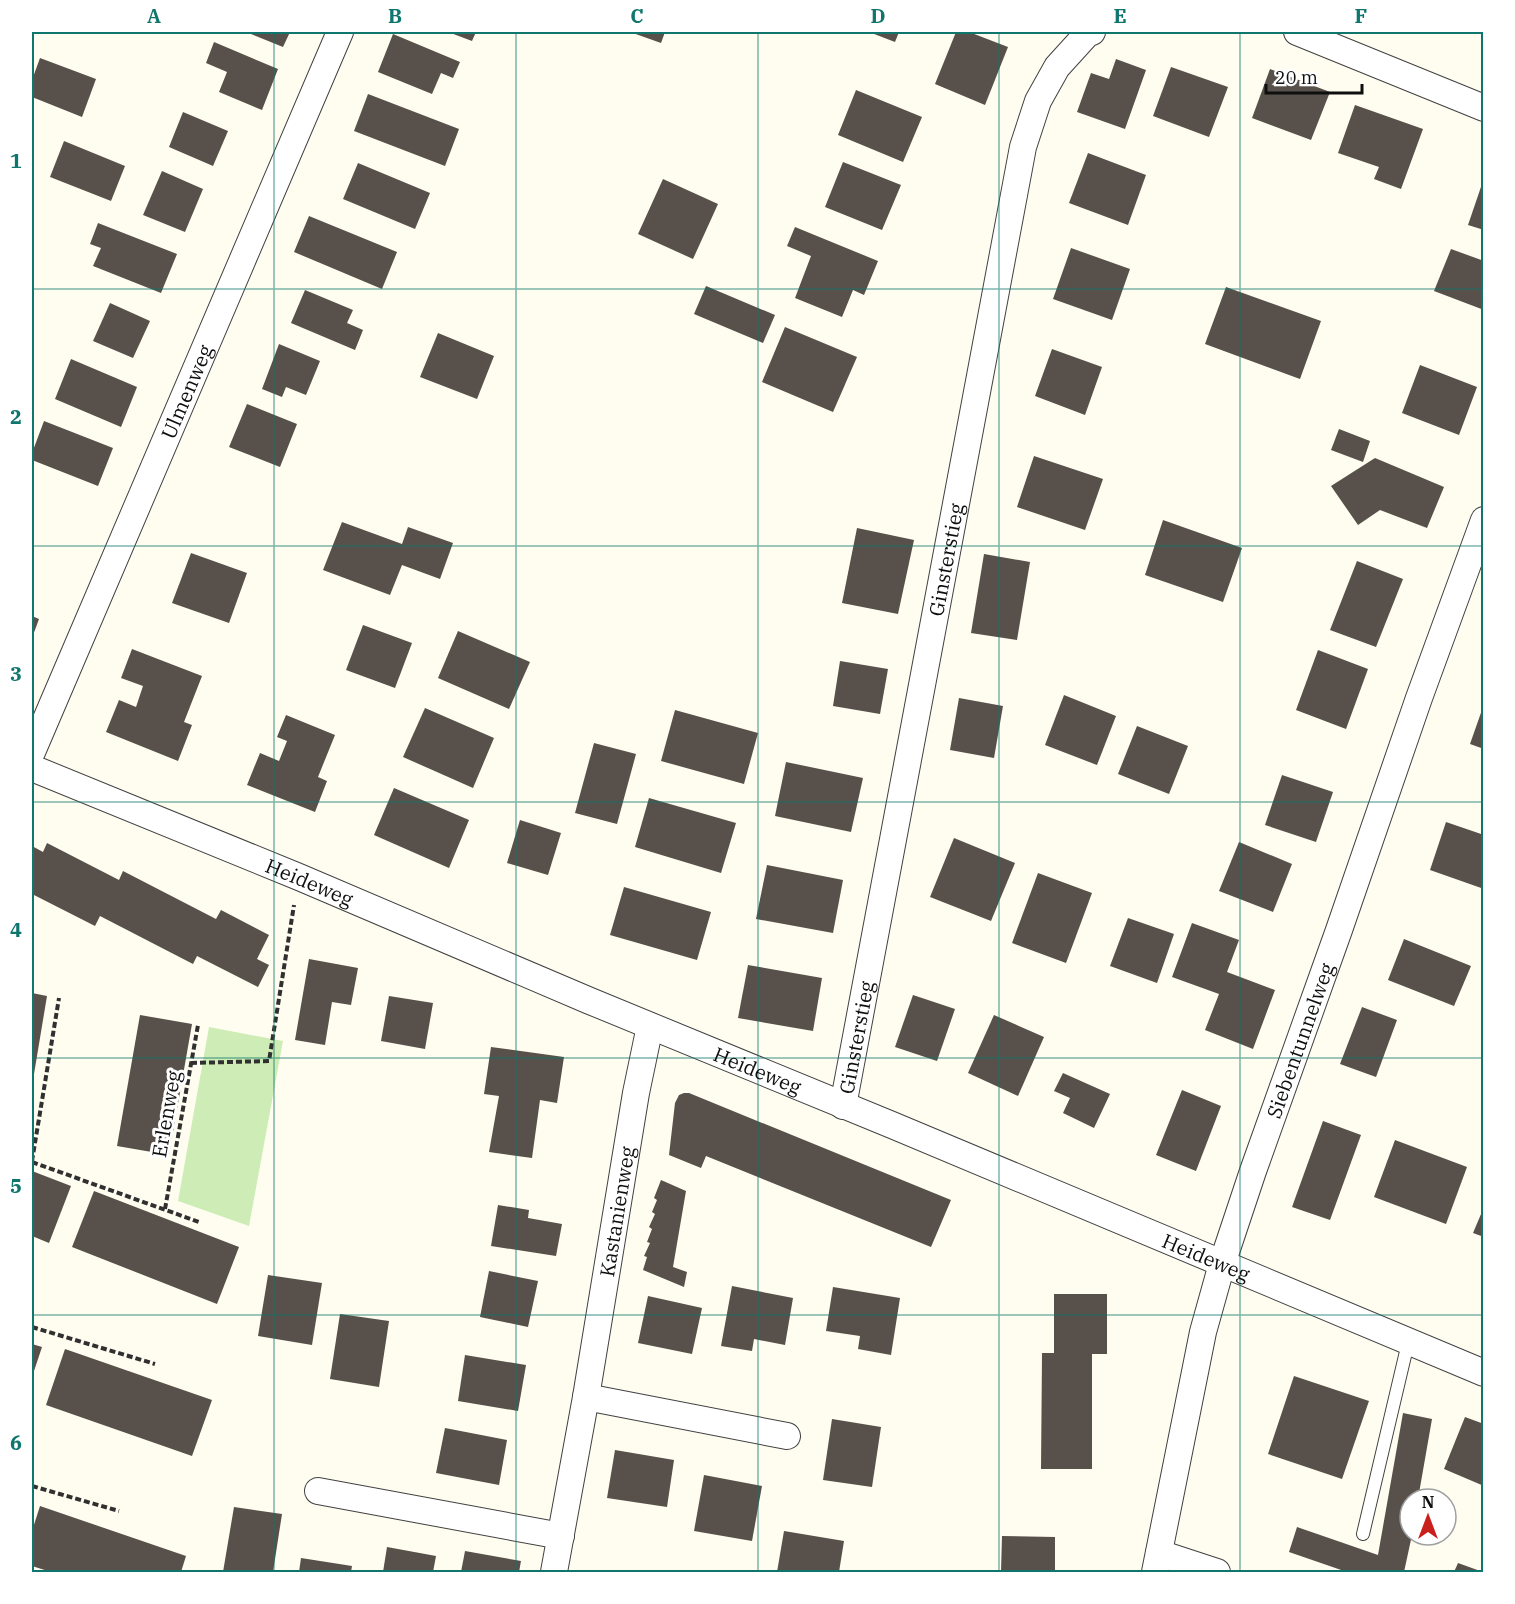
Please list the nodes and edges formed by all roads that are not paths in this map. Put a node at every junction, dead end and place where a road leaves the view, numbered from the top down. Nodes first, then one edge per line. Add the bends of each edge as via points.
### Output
1 (340, 32) edge
2 (1092, 32) edge
3 (1297, 32) edge
4 (1484, 108) edge
5 (1484, 520) edge
6 (32, 752) edge
7 (32, 768) edge
8 (650, 1026) junction
9 (843, 1107) junction
10 (1222, 1264) junction
11 (1408, 1342) junction
12 (1484, 1373) edge
13 (585, 1397) junction
14 (787, 1436) dead end
15 (318, 1491) dead end
16 (1363, 1534) dead end
17 (561, 1536) junction
18 (1157, 1563) edge
19 (554, 1572) edge
20 (1217, 1572) edge

1 - 6 street, Ulmenweg
2 - 9 street, Ginsterstieg via 1058,67 1038,101 1023,147
3 - 4 street
5 - 10 street, Siebentunnelweg
7 - 8 street, Heideweg
8 - 9 street, Heideweg
8 - 13 street, Kastanienweg
9 - 10 street, Heideweg
10 - 11 street, Heideweg
10 - 18 street, Siebentunnelweg via 1203,1332
11 - 12 street, Heideweg
11 - 16 lane
13 - 14 street
13 - 17 street, Kastanienweg
15 - 17 street
17 - 19 street, Kastanienweg
18 - 20 street

